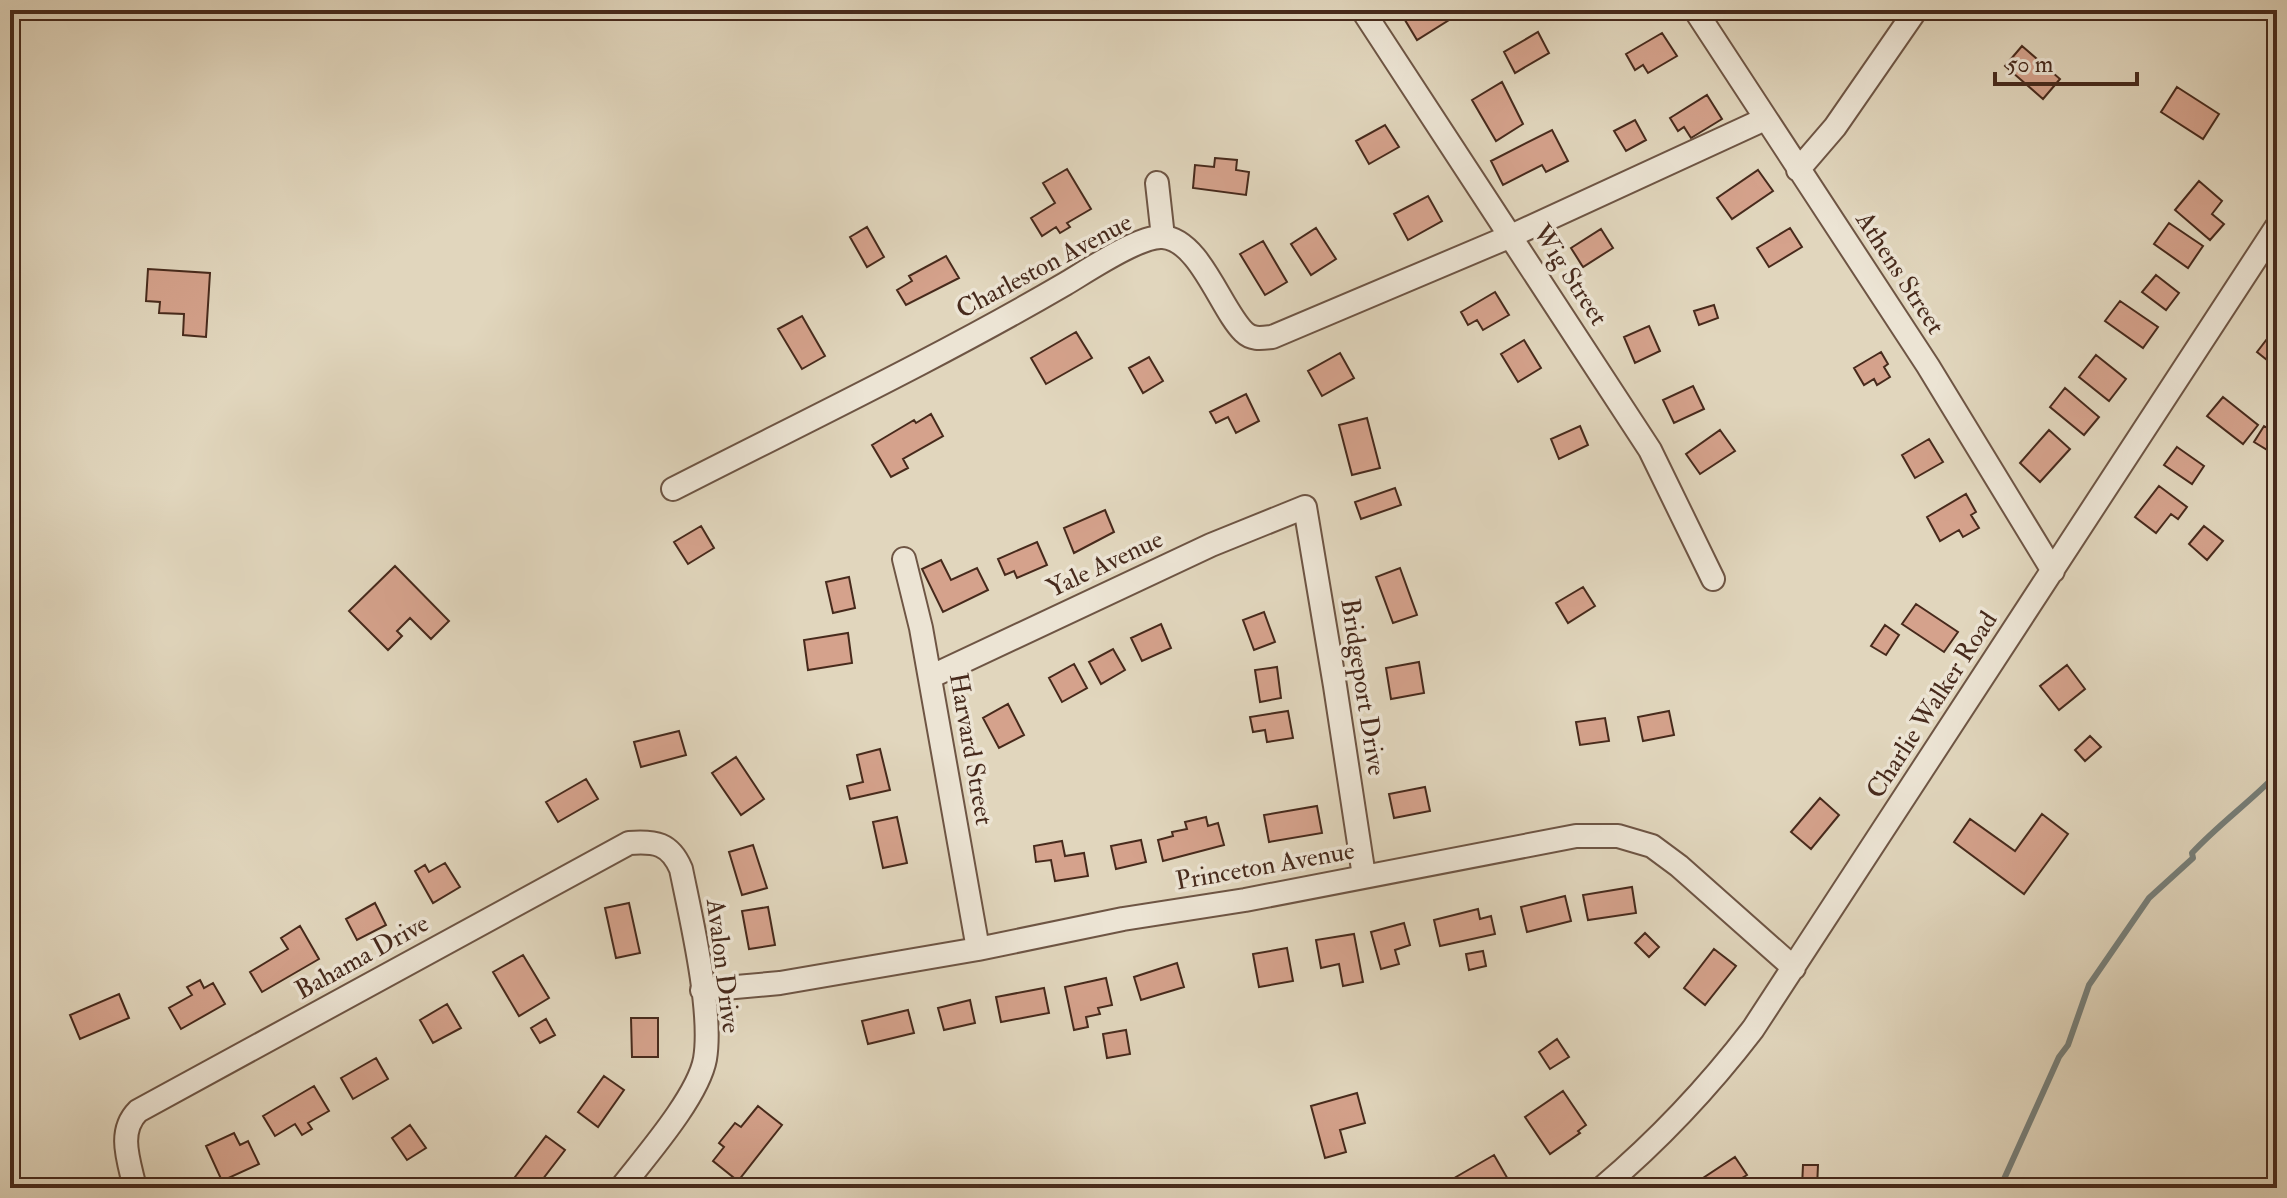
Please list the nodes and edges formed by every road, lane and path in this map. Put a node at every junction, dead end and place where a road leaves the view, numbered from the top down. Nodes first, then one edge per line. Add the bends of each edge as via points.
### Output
1 (1695, 10) edge
2 (1916, 10) edge
3 (1363, 11) edge
4 (1765, 119) junction
5 (1798, 170) junction
6 (1157, 183) dead end
7 (2277, 226) edge
8 (1511, 236) junction
9 (1163, 237) junction
10 (673, 489) dead end
11 (1305, 507) joint
12 (904, 559) dead end
13 (2053, 571) junction
14 (1713, 579) dead end
15 (930, 677) junction
16 (681, 869) joint
17 (1364, 876) junction
18 (978, 949) junction
19 (1794, 968) junction
20 (702, 990) junction
21 (135, 1188) edge
22 (621, 1188) edge
23 (1602, 1188) edge

1 - 4 street, Athens Street
2 - 5 street via 1835,127
3 - 8 street, Wig Street
4 - 5 street, Athens Street
4 - 8 street, Charleston Avenue
5 - 13 street, Athens Street via 1928,366
6 - 9 street
7 - 13 street, Charlie Walker Road
8 - 9 street, Charleston Avenue via 1257,339 1244,333 1202,266 1176,241
8 - 14 street, Wig Street via 1650,450
9 - 10 street, Charleston Avenue via 1113,256 1001,321
11 - 15 street, Yale Avenue via 1211,545
11 - 17 street, Bridgeport Drive
12 - 15 street, Harvard Street
13 - 19 street, Charlie Walker Road
15 - 18 street, Harvard Street
16 - 20 street, Avalon Drive
16 - 21 street, Bahama Drive via 675,854 661,845 629,843 138,1111 125,1132
17 - 18 street, Princeton Avenue
17 - 19 street, Princeton Avenue via 1576,836 1638,840 1679,866
18 - 20 street, Princeton Avenue via 780,983
19 - 23 street, Charlie Walker Road via 1720,1073
20 - 22 street, Avalon Drive via 705,1061 689,1096

